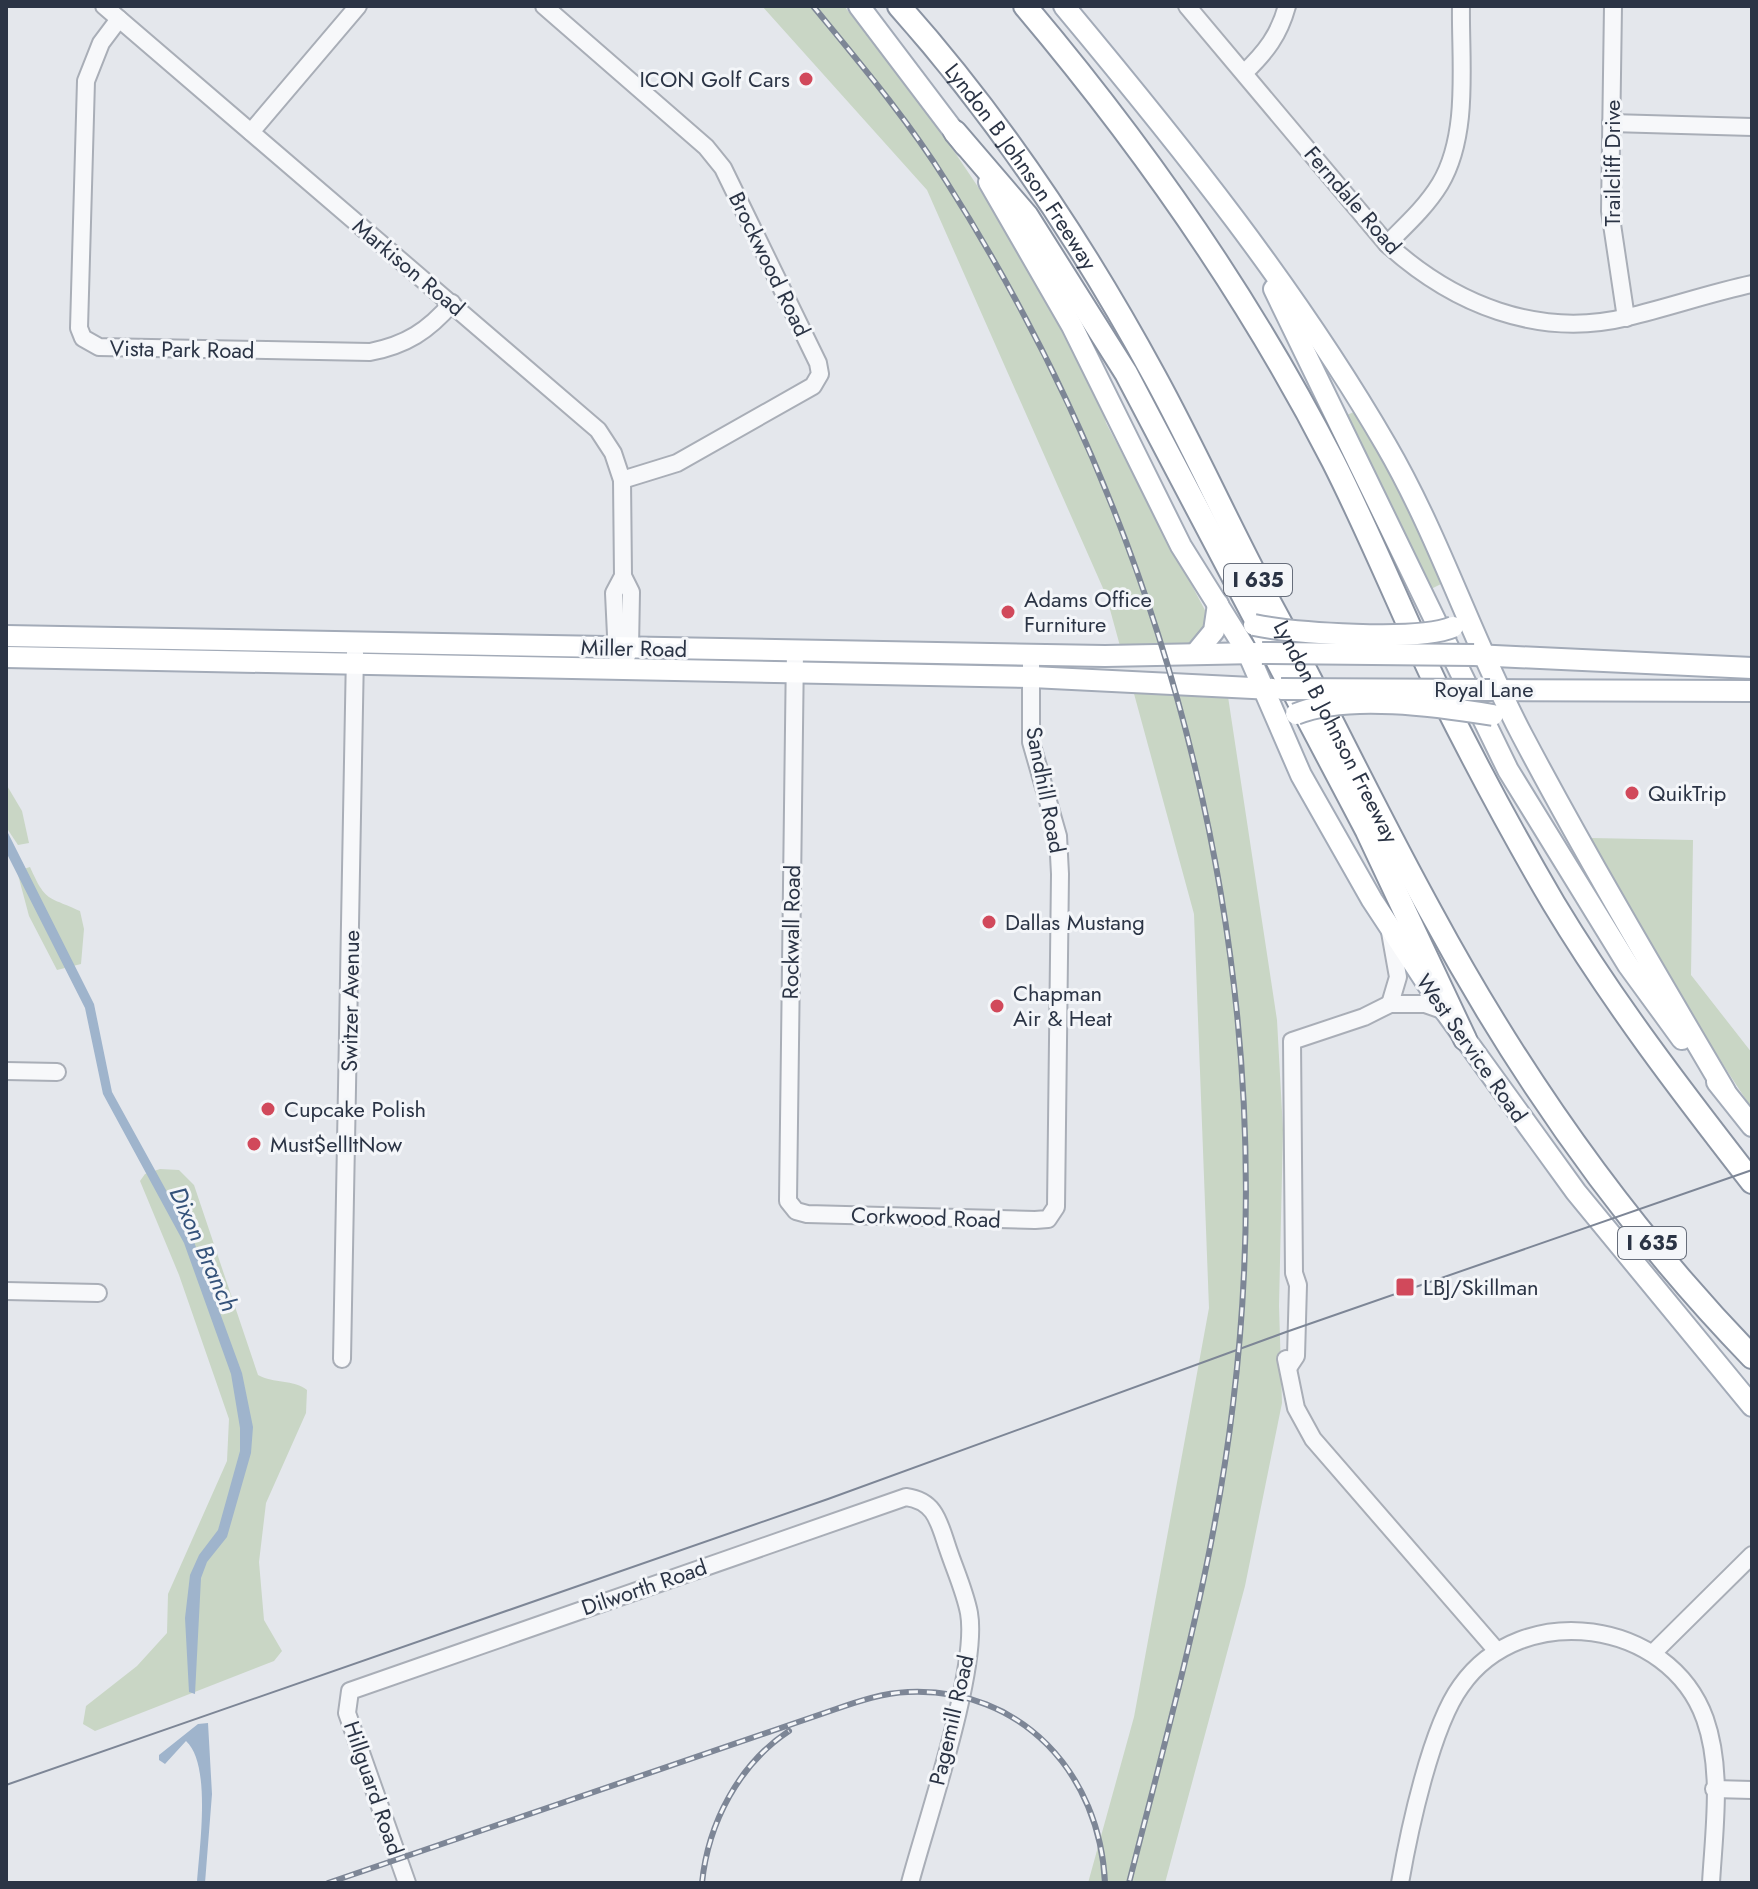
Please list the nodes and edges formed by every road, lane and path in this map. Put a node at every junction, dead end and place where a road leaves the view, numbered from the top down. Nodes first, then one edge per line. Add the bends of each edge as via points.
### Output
1 (104, 6) edge
2 (358, 6) edge
3 (544, 6) edge
4 (859, 6) edge
5 (899, 6) edge
6 (1025, 6) edge
7 (1064, 6) edge
8 (1187, 6) edge
9 (1287, 6) edge
10 (1461, 6) edge
11 (1613, 6) edge
12 (119, 19) junction
13 (1244, 73) junction
14 (1611, 123) junction
15 (1752, 127) edge
16 (251, 132) junction
17 (955, 132) junction
18 (1387, 244) junction
19 (1264, 259) junction
20 (1752, 289) edge
21 (452, 303) junction
22 (1626, 318) junction
23 (622, 480) junction
24 (1221, 609) junction
25 (1468, 612) junction
26 (6, 636) edge
27 (355, 643) junction
28 (622, 648) junction
29 (795, 650) junction
30 (1255, 653) junction
31 (1031, 654) junction
32 (1195, 654) junction
33 (1480, 655) junction
34 (6, 657) edge
35 (355, 664) junction
36 (1680, 667) junction
37 (1752, 668) edge
38 (622, 669) junction
39 (796, 673) junction
40 (1032, 677) junction
41 (1216, 684) joint
42 (1272, 689) junction
43 (1495, 689) junction
44 (1556, 690) junction
45 (1680, 690) junction
46 (1752, 691) edge
47 (1282, 733) junction
48 (1521, 733) junction
49 (1388, 925) junction
50 (1390, 1004) junction
51 (1445, 1011) junction
52 (1465, 1039) junction
53 (6, 1071) edge
54 (57, 1072) dead end
55 (1725, 1091) junction
56 (1752, 1126) edge
57 (1752, 1182) edge
58 (796, 1211) joint
59 (1054, 1214) joint
60 (6, 1291) edge
61 (98, 1293) dead end
62 (1752, 1357) edge
63 (342, 1359) dead end
64 (1752, 1406) edge
65 (935, 1511) joint
66 (1752, 1555) edge
67 (1497, 1651) junction
68 (1653, 1653) junction
69 (350, 1691) joint
70 (1714, 1789) junction
71 (1752, 1790) edge
72 (407, 1883) edge
73 (910, 1883) edge
74 (1400, 1883) edge
75 (1711, 1883) edge

1 - 12 street, Markison Road
2 - 16 street
3 - 23 street, Brockwood Road via 706,147 723,168 820,374 813,386 677,463
4 - 17 main road, West Service Road
5 - 62 highway, Lyndon B Johnson Freeway / I 635 via 1026,168 1154,374 1432,916 1495,1021 1622,1204
6 - 57 highway via 1176,198 1239,296 1332,459 1442,697 1552,900 1611,996
7 - 19 main road
8 - 13 street, Ferndale Road
9 - 13 street via 1268,50
10 - 18 street via 1457,135 1450,162 1425,206
11 - 14 street, Trailcliff Drive
12 - 16 street, Markison Road
12 - 21 street, Vista Park Road via 101,43 86,81 79,328 83,338 99,347 370,352 416,337
13 - 18 street, Ferndale Road
14 - 15 street
14 - 22 street, Trailcliff Drive via 1610,211
16 - 21 street, Markison Road
17 - 24 main road, West Service Road via 1072,326 1181,546
17 - 52 highway via 1027,216 1126,373 1367,831
18 - 22 street, Ferndale Road via 1452,293 1507,316 1549,323
19 - 25 main road via 1386,444
19 - 55 main road via 1298,344 1508,770 1628,965
20 - 22 street, Ferndale Road
21 - 23 street, Markison Road via 598,430
23 - 28 street, Markison Road via 623,576 631,592
24 - 25 main road, bridge via 1254,625 1422,634 1453,627
24 - 30 main road, West Service Road
24 - 32 main road via 1214,631
25 - 33 main road
26 - 27 main road, Miller Road
27 - 28 main road, Miller Road
27 - 35 street, Switzer Avenue
28 - 29 main road, Miller Road
28 - 38 street, Markison Road
29 - 31 main road, Miller Road
29 - 39 street, Rockwall Road
30 - 32 main road, Miller Road
30 - 33 main road, Royal Lane, bridge
30 - 42 main road, West Service Road
31 - 32 main road, Miller Road
31 - 40 street, Sandhill Road
33 - 36 main road, Royal Lane
33 - 43 main road
34 - 35 main road, Miller Road
35 - 38 main road, Miller Road
35 - 63 street, Switzer Avenue
36 - 37 main road, Royal Lane
36 - 45 main road
38 - 39 main road, Miller Road
39 - 40 main road, Miller Road
39 - 58 street, Rockwall Road via 786,1193
40 - 41 main road, Miller Road
40 - 59 street, Sandhill Road via 1031,742 1060,851
41 - 42 main road, Royal Lane
42 - 43 main road, Royal Lane, bridge
42 - 47 main road, West Service Road
43 - 44 main road, Royal Lane
43 - 48 main road
44 - 45 main road, Royal Lane
44 - 48 main road via 1531,703
45 - 46 main road, Royal Lane
47 - 48 main road, bridge via 1296,714 1310,708 1389,705 1493,715
47 - 49 main road, West Service Road
48 - 55 main road
49 - 50 street via 1398,977
49 - 51 main road, West Service Road
50 - 51 street via 1425,1004
50 - 67 street via 1292,1041 1296,1279 1289,1282 1285,1356 1296,1408 1313,1439
51 - 52 main road, West Service Road
52 - 64 main road, West Service Road via 1609,1236
53 - 54 street
55 - 56 main road
58 - 59 street, Corkwood Road via 1035,1220
60 - 61 street
65 - 69 street, Dilworth Road via 919,1498 906,1497
65 - 73 street, Pagemill Road via 969,1612 970,1634 960,1697
66 - 68 street
67 - 68 street via 1533,1636 1590,1630
67 - 74 street via 1462,1684 1439,1726
68 - 70 street via 1690,1692 1704,1716
69 - 72 street, Hillguard Road via 347,1713
70 - 71 street
70 - 75 street

